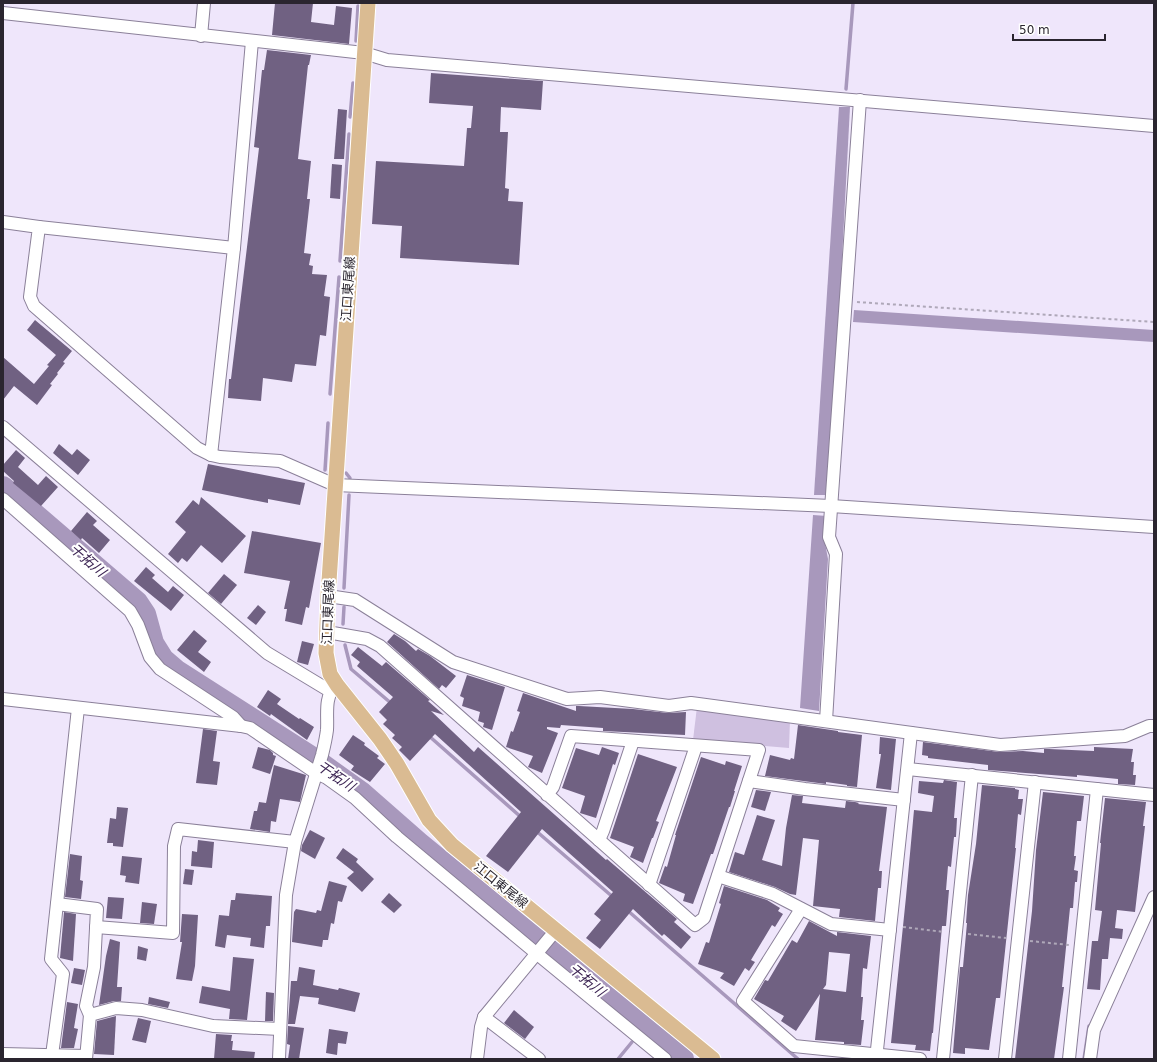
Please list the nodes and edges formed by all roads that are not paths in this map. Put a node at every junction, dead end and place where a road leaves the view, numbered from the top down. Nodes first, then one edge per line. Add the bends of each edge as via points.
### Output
1 (204, 3) edge
2 (368, 3) edge
3 (3, 13) edge
4 (201, 36) junction
5 (252, 42) junction
6 (364, 53) junction
7 (860, 100) junction
8 (1154, 126) edge
9 (3, 222) edge
10 (39, 226) junction
11 (234, 248) junction
12 (3, 427) edge
13 (211, 455) junction
14 (335, 485) junction
15 (3, 500) edge
16 (832, 506) junction
17 (1154, 527) edge
18 (328, 596) junction
19 (327, 632) junction
20 (334, 688) junction
21 (3, 699) edge
22 (78, 708) junction
23 (826, 720) junction
24 (241, 726) junction
25 (1154, 726) edge
26 (911, 733) junction
27 (633, 741) junction
28 (696, 746) junction
29 (908, 768) junction
30 (317, 772) junction
31 (972, 775) junction
32 (749, 781) junction
33 (1035, 782) junction
34 (1097, 789) junction
35 (547, 795) junction
36 (1154, 795) edge
37 (904, 800) junction
38 (599, 840) junction
39 (294, 842) junction
40 (718, 876) junction
41 (649, 885) junction
42 (1154, 896) edge
43 (57, 904) junction
44 (801, 909) junction
45 (96, 926) junction
46 (890, 930) junction
47 (552, 934) junction
48 (537, 952) junction
49 (90, 1014) junction
50 (484, 1017) junction
51 (280, 1029) junction
52 (3, 1054) edge
53 (52, 1055) junction
54 (86, 1057) edge
55 (877, 1057) edge
56 (279, 1059) edge
57 (477, 1059) edge
58 (539, 1059) edge
59 (665, 1059) edge
60 (713, 1059) edge
61 (920, 1059) edge
62 (943, 1059) edge
63 (1005, 1059) edge
64 (1069, 1059) edge
65 (1090, 1059) edge

1 - 4 street
2 - 6 main road, 江口東尾線
3 - 4 street
4 - 5 street
5 - 6 street
5 - 11 street
6 - 7 street via 387,60
6 - 14 main road, 江口東尾線
7 - 8 street
7 - 16 street
9 - 10 street
10 - 11 street
10 - 13 street via 30,297 34,306 197,448
11 - 13 street
12 - 20 street via 267,653
13 - 14 street via 280,461
14 - 16 street
14 - 18 main road, 江口東尾線
15 - 24 street via 130,611 150,657 160,669 233,717
16 - 17 street
16 - 23 street via 829,537 836,554
18 - 19 main road, 江口東尾線
18 - 23 street via 355,600 453,662 566,699 600,697 669,706 691,703
19 - 20 main road, 江口東尾線 via 326,653
19 - 35 street via 367,640 380,646
20 - 30 street via 327,704 326,741
20 - 47 main road, 江口東尾線 via 380,739 429,820 439,832
21 - 22 street
22 - 24 street
22 - 43 street
23 - 26 street
24 - 30 street via 250,728
25 - 26 street via 1125,736 1000,745
26 - 29 street
27 - 28 street
27 - 35 street via 571,736 553,787
27 - 38 street
28 - 32 street via 759,750
28 - 41 street
29 - 31 street
29 - 37 street
30 - 39 street
30 - 48 street via 355,798 397,837
31 - 33 street
31 - 62 street
32 - 37 street
32 - 40 street
33 - 34 street
33 - 63 street
34 - 36 street
34 - 64 street
35 - 38 street
37 - 46 street
38 - 41 street
39 - 45 street via 178,829 174,846 173,933
39 - 51 street via 286,895
40 - 41 street via 704,918 695,925
40 - 44 street via 773,894
42 - 65 street via 1094,1030
43 - 45 street via 97,909
43 - 53 street via 51,959 63,974
44 - 46 street via 831,924
44 - 55 street via 743,1001 794,1046
45 - 49 street via 94,967 86,1006
46 - 55 street
47 - 48 street
47 - 60 main road, 江口東尾線
48 - 50 street
48 - 59 street
49 - 51 street via 116,1008 142,1010 213,1026
49 - 54 street
50 - 57 street
50 - 58 street
51 - 56 street
52 - 53 street
53 - 54 street
55 - 61 street

